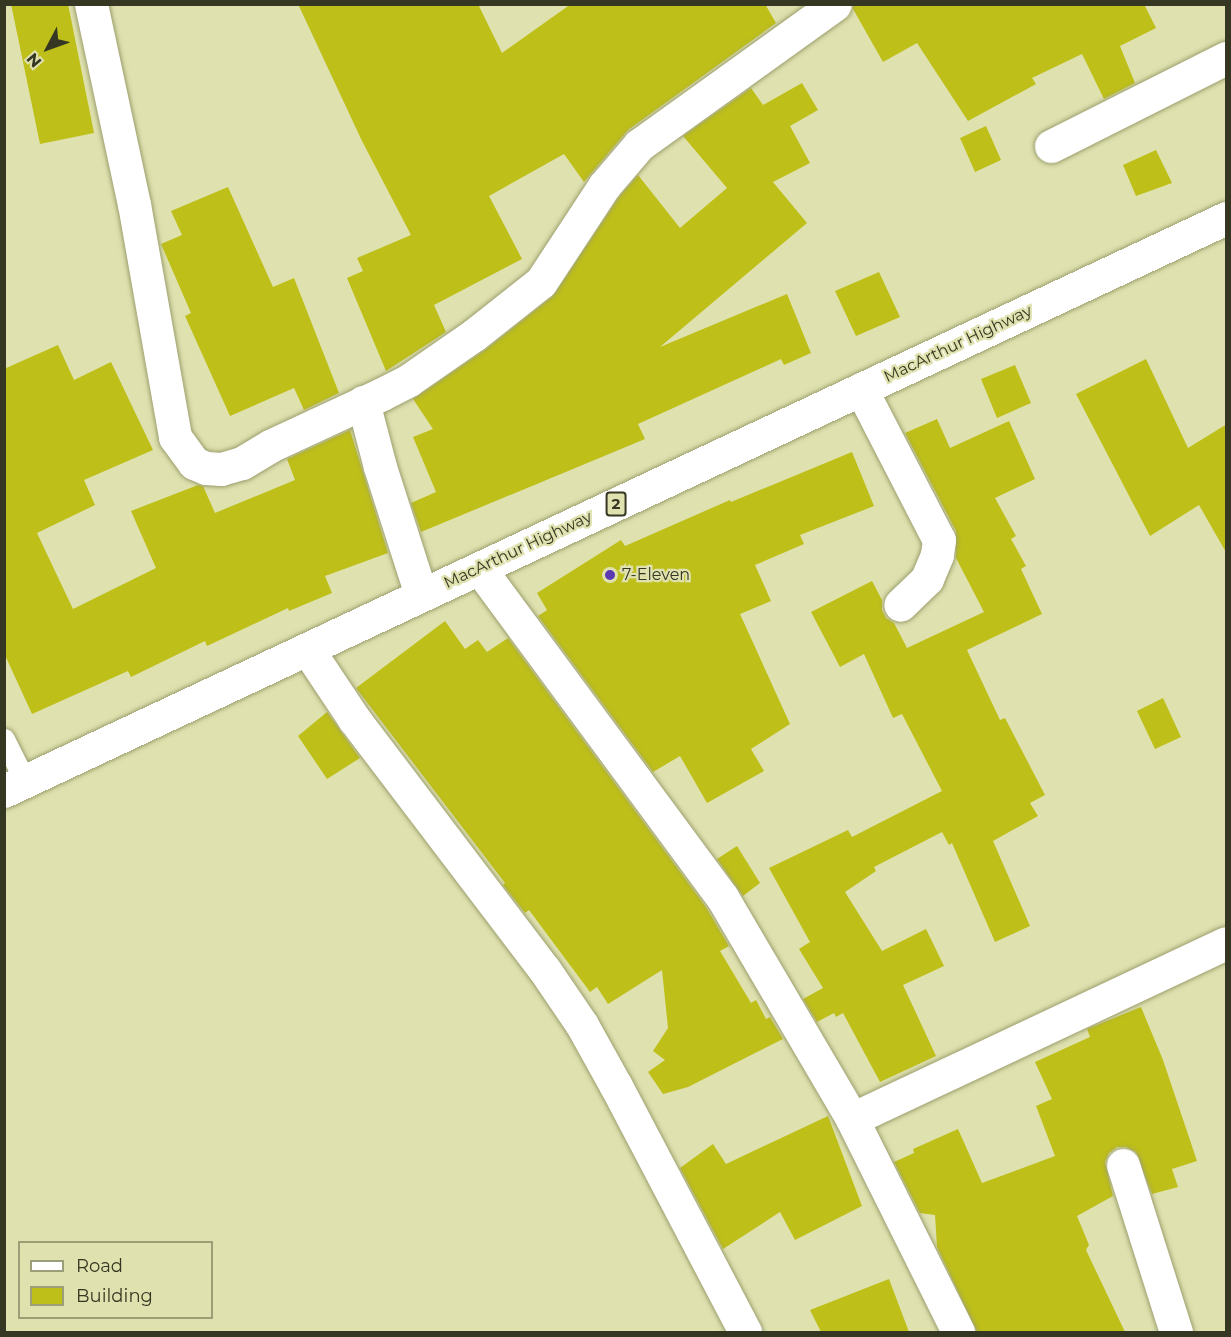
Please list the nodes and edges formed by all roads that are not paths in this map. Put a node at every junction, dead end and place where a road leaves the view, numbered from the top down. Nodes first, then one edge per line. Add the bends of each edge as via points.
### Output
1 (91, 4) edge
2 (835, 4) edge
3 (1227, 58) edge
4 (1051, 146) dead end
5 (1227, 218) edge
6 (861, 389) junction
7 (363, 402) junction
8 (480, 569) junction
9 (421, 595) junction
10 (900, 605) dead end
11 (308, 650) junction
12 (4, 739) edge
13 (15, 786) edge
14 (1227, 943) edge
15 (852, 1119) junction
16 (1123, 1165) dead end
17 (745, 1332) edge
18 (958, 1332) edge
19 (1176, 1332) edge

1 - 7 main road via 134,204 175,437 186,454 206,468 242,463
2 - 7 main road via 639,145 604,186 541,282 443,358
3 - 4 main road
5 - 6 main road, MacArthur Highway / 2
6 - 8 main road, MacArthur Highway / 2
6 - 10 main road via 939,540 927,579
7 - 9 main road
8 - 9 main road, MacArthur Highway / 2
8 - 15 main road via 722,897
9 - 11 main road, MacArthur Highway / 2
11 - 13 main road, MacArthur Highway / 2
11 - 17 main road via 354,719 582,1025
12 - 13 lane
14 - 15 main road
15 - 18 main road
16 - 19 main road

